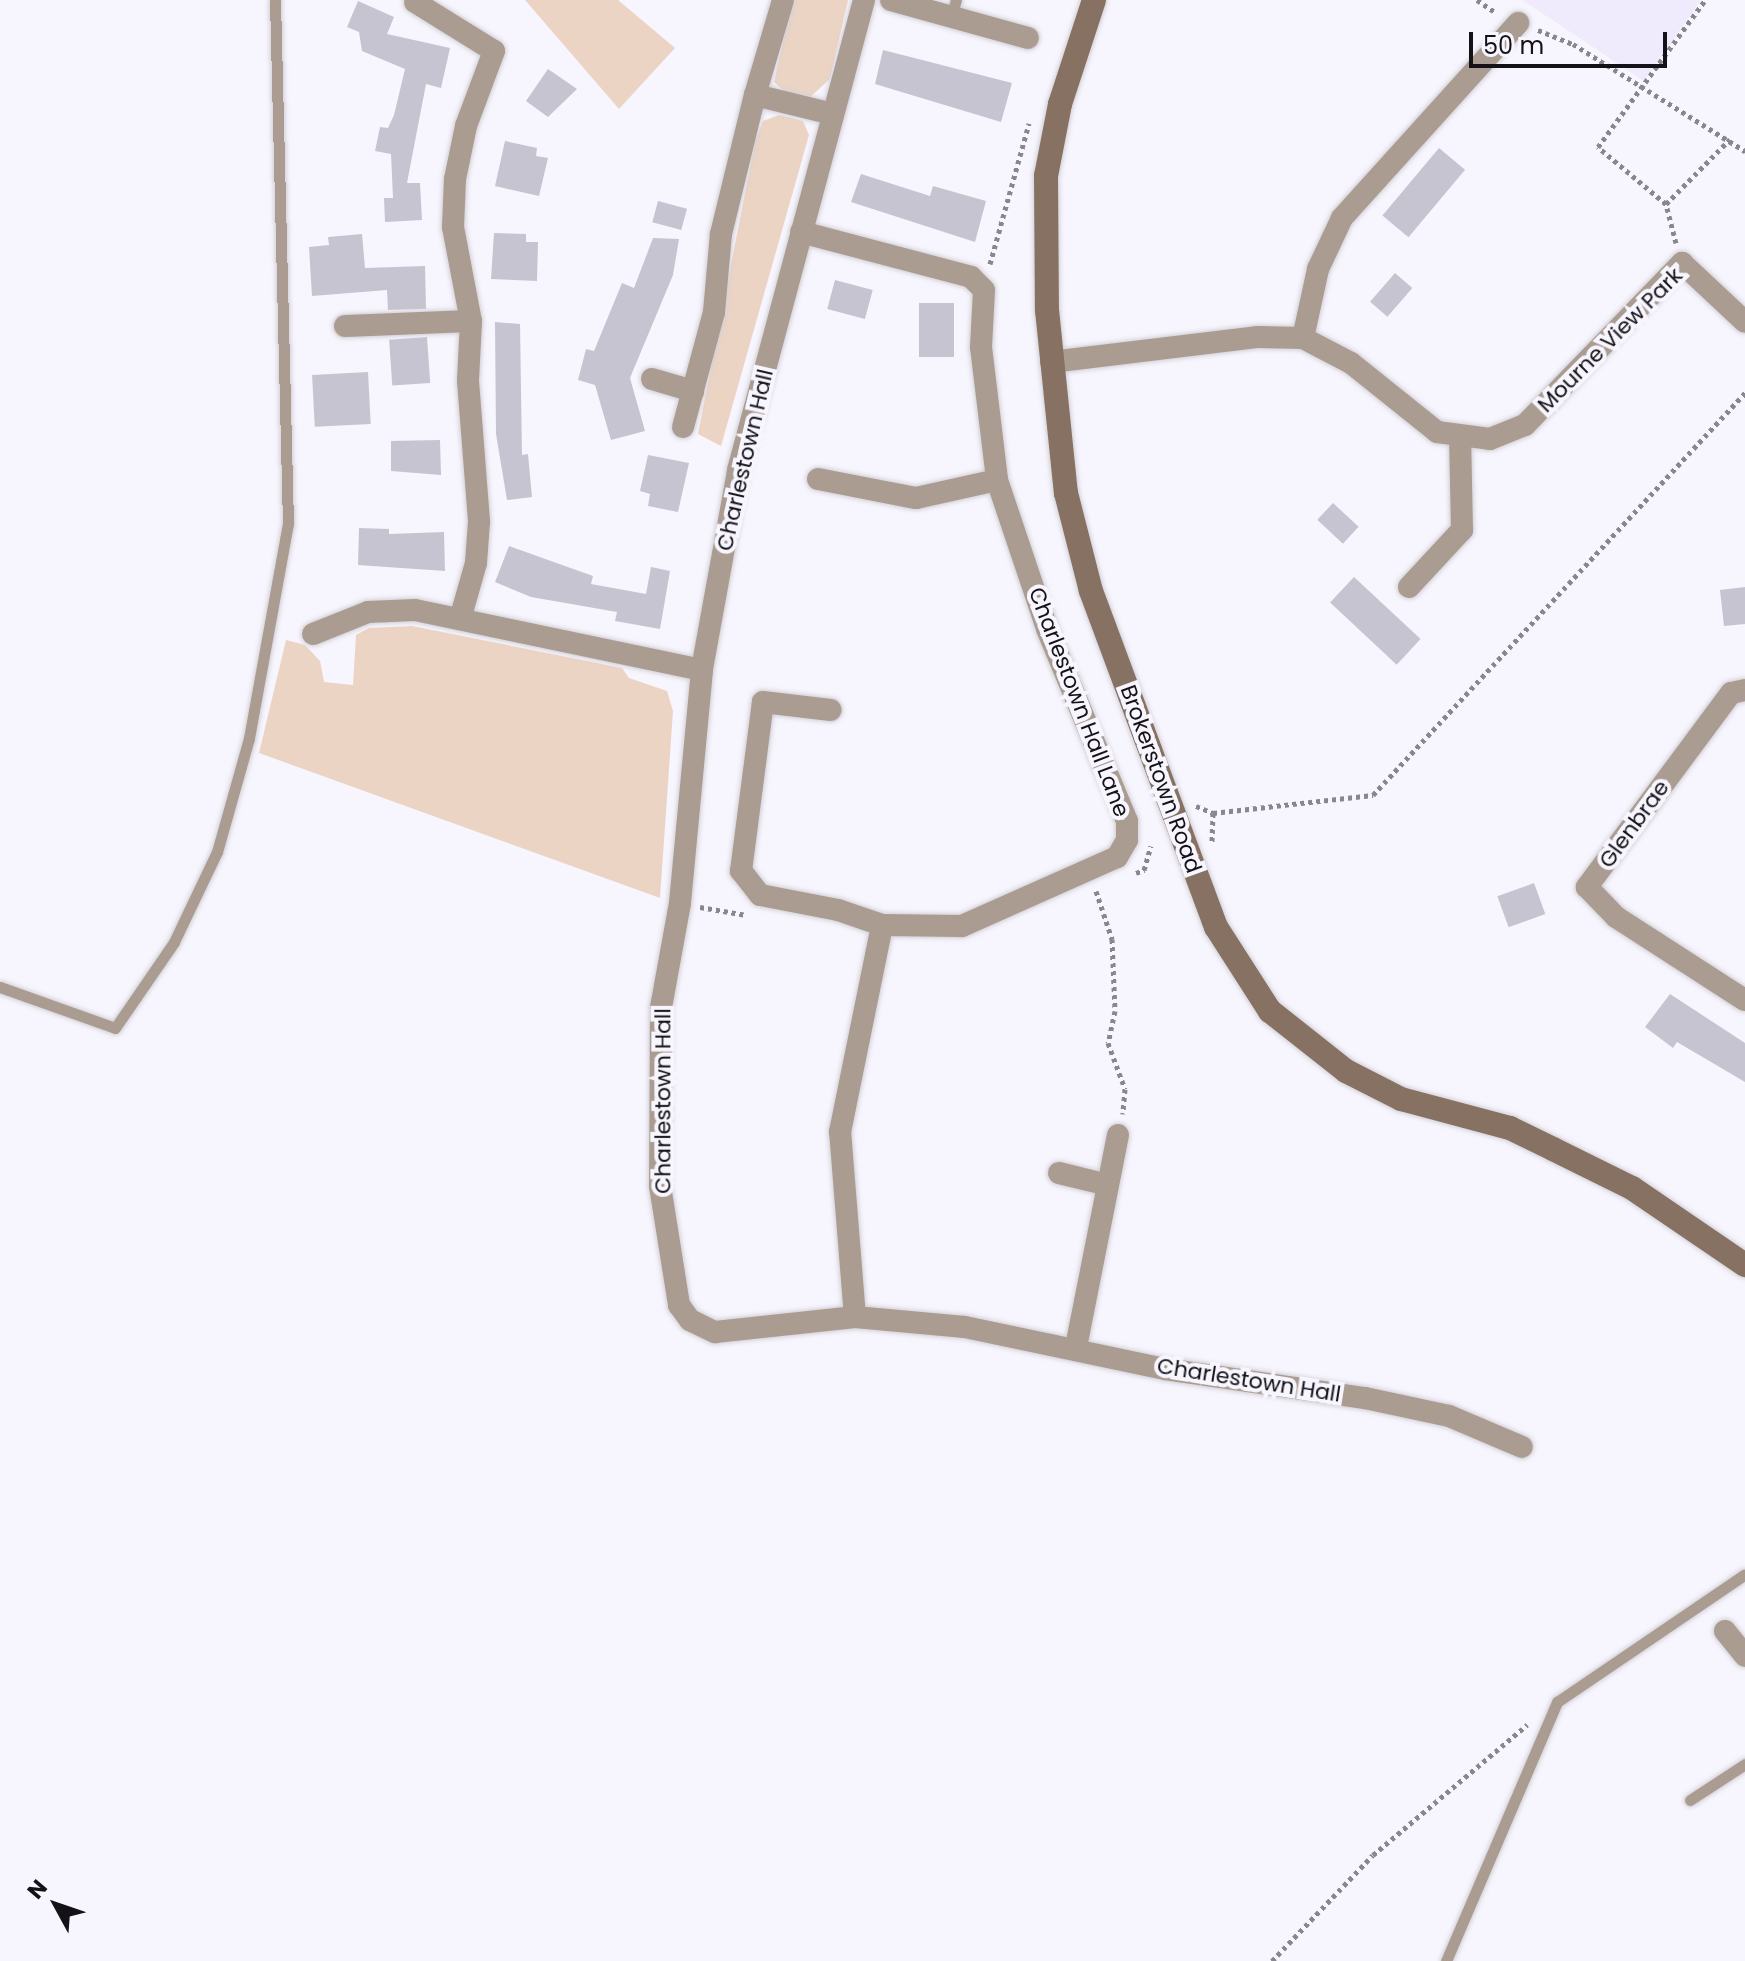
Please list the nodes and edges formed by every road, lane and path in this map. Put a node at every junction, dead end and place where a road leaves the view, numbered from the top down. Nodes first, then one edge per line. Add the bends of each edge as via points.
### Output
1 (275, 0) edge
2 (783, 0) edge
3 (864, 0) edge
4 (891, 0) edge
5 (1094, 0) edge
6 (1477, 0) edge
7 (1705, 0) edge
8 (415, 2) edge
9 (954, 8) edge
10 (1518, 23) junction
11 (1028, 38) dead end
12 (1645, 86) junction
13 (755, 95) junction
14 (833, 114) junction
15 (1730, 139) junction
16 (1745, 151) edge
17 (1666, 204) junction
18 (801, 232) junction
19 (1682, 263) junction
20 (471, 321) junction
21 (1745, 322) edge
22 (345, 326) dead end
23 (1303, 338) junction
24 (1051, 362) junction
25 (652, 379) dead end
26 (693, 391) junction
27 (1745, 393) edge
28 (683, 427) dead end
29 (1460, 438) junction
30 (818, 479) dead end
31 (997, 480) junction
32 (1409, 587) dead end
33 (460, 619) junction
34 (313, 634) dead end
35 (702, 670) junction
36 (1745, 690) edge
37 (831, 710) dead end
38 (1213, 813) dead end
39 (1150, 839) dead end
40 (1132, 875) dead end
41 (1108, 886) dead end
42 (1096, 891) junction
43 (1083, 897) dead end
44 (680, 903) junction
45 (757, 918) dead end
46 (882, 925) junction
47 (0, 987) edge
48 (1745, 1000) edge
49 (1118, 1135) joint
50 (1059, 1173) dead end
51 (1108, 1185) junction
52 (1745, 1265) edge
53 (855, 1317) junction
54 (1076, 1347) junction
55 (1522, 1447) dead end
56 (1745, 1574) edge
57 (1725, 1631) dead end
58 (1745, 1656) edge
59 (1557, 1702) junction
60 (1745, 1764) edge
61 (1690, 1800) dead end
62 (1272, 1961) edge
63 (1446, 1961) edge

1 - 47 lane via 288,524 245,752 211,865 174,942 115,1028
2 - 13 street
3 - 14 street, Charlestown Hall
4 - 9 street
5 - 24 street, Brokerstown Road via 1060,104 1046,176
6 - 10 path
7 - 12 path
8 - 20 street via 494,51 466,126 455,179 453,227
9 - 11 street
10 - 12 path via 1573,44
10 - 23 street via 1342,218 1318,269
12 - 15 path
12 - 17 path via 1598,147
13 - 14 street
13 - 26 street
14 - 18 street, Charlestown Hall
15 - 16 path
15 - 17 path
17 - 19 path
18 - 31 street, Charlestown Hall Lane via 971,277 984,290 981,347
18 - 35 street, Charlestown Hall via 738,471
19 - 21 street, Mourne View Park
19 - 29 street, Mourne View Park via 1525,425 1490,439
20 - 22 street
20 - 33 street via 468,381 479,522 476,563
23 - 24 street, Mourne View Park via 1258,337
23 - 29 street, Mourne View Park via 1351,363 1437,432
24 - 52 street, Brokerstown Road via 1066,493 1086,576 1216,927 1243,977 1308,1046 1346,1071 1401,1099 1510,1128 1566,1155 1632,1188
25 - 26 street
26 - 28 street
27 - 38 path via 1373,795
29 - 32 street via 1462,530
30 - 31 street via 916,498
31 - 46 street, Charlestown Hall Lane via 1047,629 1127,821 1127,840 1117,857 962,926
33 - 34 street via 415,610 368,612
33 - 35 street
35 - 44 street, Charlestown Hall
36 - 48 street, Glenbrae via 1731,693 1587,887 1616,917
37 - 46 street, Charlestown Hall Lane via 763,702 741,871 760,895
39 - 40 path via 1144,870
41 - 42 path
42 - 43 path
42 - 49 path via 1112,939 1115,1011 1108,1043 1125,1089
44 - 45 path
44 - 53 street, Charlestown Hall via 661,1008 660,1186 679,1305 690,1320 715,1332
46 - 53 street via 840,1132
49 - 51 street
50 - 51 street
51 - 54 street
53 - 54 street, Charlestown Hall via 965,1327
54 - 55 street, Charlestown Hall via 1165,1369 1365,1398 1449,1416
56 - 59 lane
57 - 58 street
59 - 62 path via 1447,1787
59 - 63 lane
60 - 61 lane

